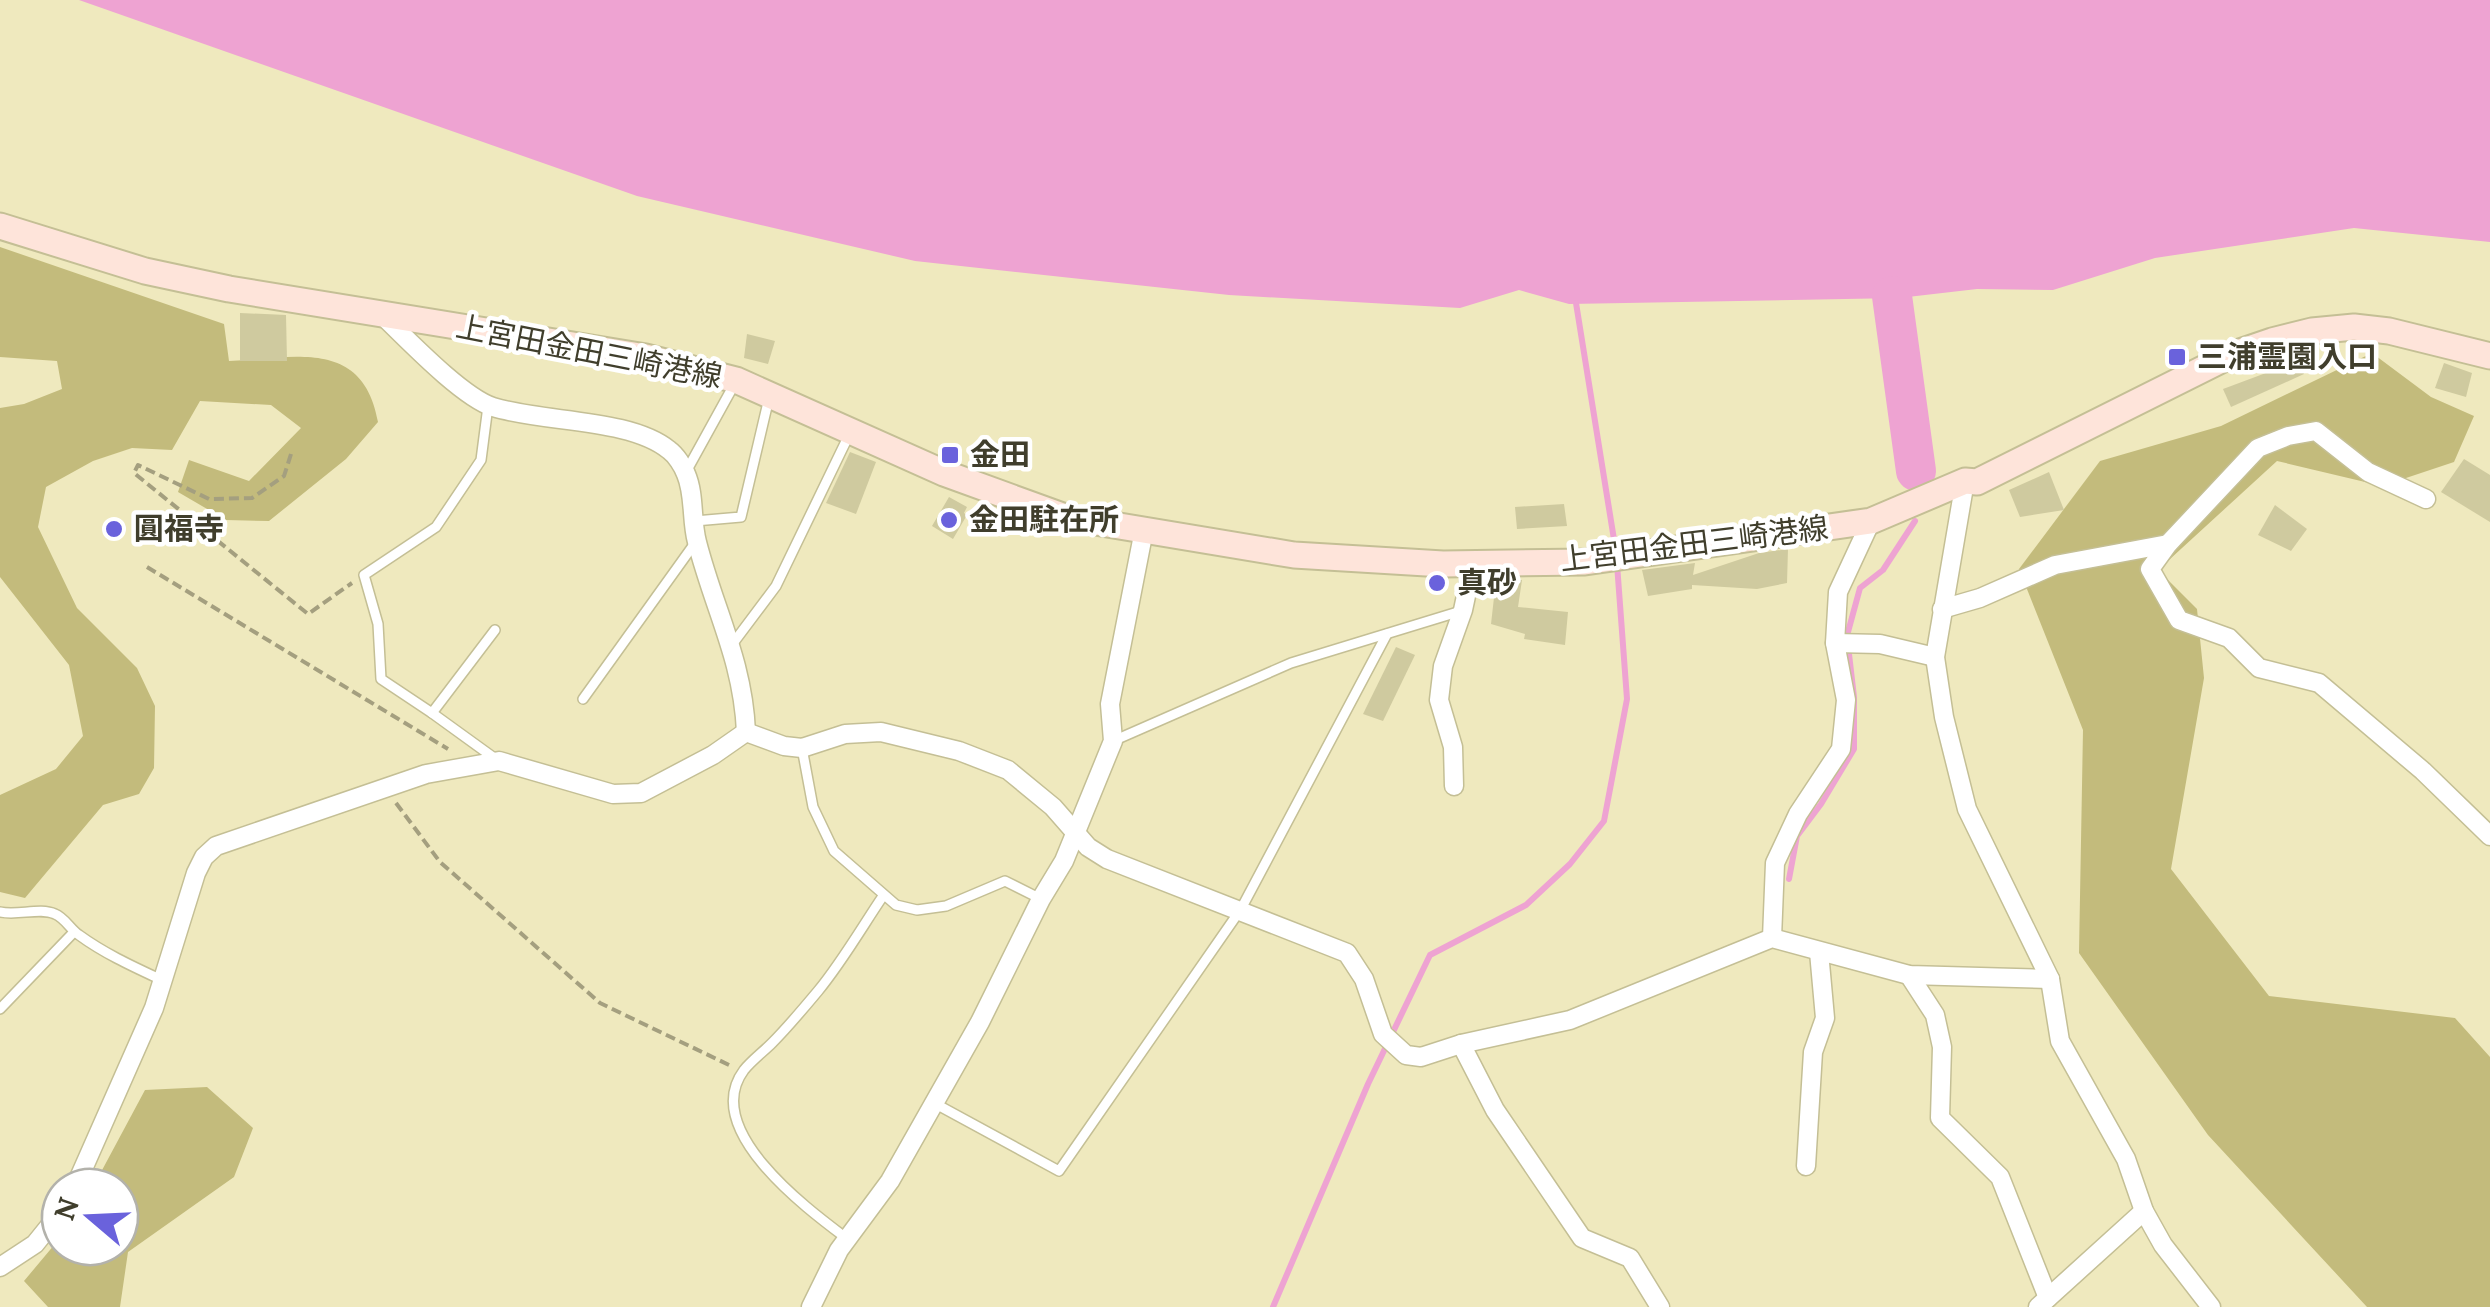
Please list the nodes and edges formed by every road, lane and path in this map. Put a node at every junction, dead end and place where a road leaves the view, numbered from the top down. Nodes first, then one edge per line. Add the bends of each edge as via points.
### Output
1 (0, 226) edge
2 (381, 314) junction
3 (2490, 356) edge
4 (736, 380) junction
5 (769, 393) junction
6 (488, 406) junction
7 (851, 430) junction
8 (291, 454) dead end
9 (686, 472) junction
10 (1965, 481) junction
11 (2426, 498) dead end
12 (692, 521) junction
13 (1871, 521) junction
14 (1144, 530) junction
15 (696, 541) junction
16 (2168, 544) junction
17 (1473, 563) junction
18 (147, 566) dead end
19 (364, 575) junction
20 (1942, 609) junction
21 (1463, 610) junction
22 (495, 630) dead end
23 (1387, 634) junction
24 (1835, 643) junction
25 (732, 646) junction
26 (1935, 657) junction
27 (583, 699) dead end
28 (432, 714) junction
29 (746, 732) junction
30 (1113, 741) junction
31 (802, 748) junction
32 (500, 761) junction
33 (473, 765) junction
34 (1454, 786) dead end
35 (385, 788) junction
36 (1074, 830) junction
37 (2490, 836) edge
38 (883, 896) junction
39 (1041, 899) junction
40 (1241, 910) junction
41 (0, 912) edge
42 (74, 932) junction
43 (1772, 938) junction
44 (1820, 952) junction
45 (1909, 975) junction
46 (2050, 978) junction
47 (164, 982) junction
48 (0, 1009) edge
49 (1462, 1044) junction
50 (742, 1072) junction
51 (933, 1103) junction
52 (1806, 1166) dead end
53 (84, 1167) edge
54 (2144, 1211) junction
55 (40, 1238) edge
56 (846, 1238) junction
57 (0, 1267) edge
58 (2043, 1302) edge
59 (811, 1307) edge
60 (1660, 1307) edge
61 (2211, 1307) edge

1 - 2 main road, 上宮田金田三崎港線 via 174,278
2 - 4 main road, 上宮田金田三崎港線 via 646,357
2 - 6 street
3 - 10 main road, 上宮田金田三崎港線 via 2354,327 2272,340 1977,482
4 - 5 main road, 上宮田金田三崎港線
4 - 9 lane
5 - 7 main road, 上宮田金田三崎港線
5 - 12 lane via 741,518
6 - 9 street via 641,434 672,452
6 - 19 lane via 480,460 436,527
7 - 14 main road, 上宮田金田三崎港線 via 1002,496 1065,517
7 - 25 lane via 776,586
8 - 19 path via 284,476 252,498 208,499 138,465 134,473 308,614
9 - 12 street
10 - 13 main road, 上宮田金田三崎港線
10 - 20 street
11 - 16 street via 2368,472 2316,431 2258,448
12 - 15 street
13 - 17 main road, 上宮田金田三崎港線 via 1601,559
13 - 24 street via 1838,592
14 - 17 main road, 上宮田金田三崎港線 via 1294,554
14 - 30 street via 1110,704
15 - 25 street
15 - 27 lane
16 - 20 street via 2055,565
16 - 37 street via 2150,570 2179,620 2229,638 2259,668 2319,683
17 - 21 street
18 - 33 path
19 - 28 lane via 378,624 382,680
20 - 26 street
21 - 23 lane
21 - 34 street via 1439,700
22 - 28 lane
23 - 30 lane via 1291,663
23 - 40 lane
24 - 26 street via 1880,644
24 - 43 street via 1846,700 1842,749 1775,863
25 - 29 street
26 - 46 street via 1967,810
28 - 32 lane
29 - 31 street
29 - 32 street via 655,787 628,795
30 - 36 street
31 - 36 street via 845,734 881,732 959,751 1008,770
31 - 38 lane via 813,807 834,851
32 - 33 street
33 - 35 street
35 - 47 street via 216,846 196,873
35 - 50 path via 440,862 600,1003
36 - 39 street
36 - 40 street via 1106,859
38 - 39 lane via 918,910 1005,882
38 - 50 lane via 820,988
39 - 51 street
40 - 49 street via 1347,953 1384,1034 1406,1056
40 - 51 lane via 1058,1171
41 - 42 lane via 52,912
42 - 47 lane
42 - 48 lane
43 - 44 street
43 - 49 street via 1570,1020
44 - 45 street
44 - 52 street via 1824,1018 1813,1052
45 - 46 street
45 - 58 street via 1935,1015 1942,1047 1940,1118 2000,1177
46 - 54 street via 2060,1042 2126,1158
47 - 53 street
49 - 60 street via 1495,1110 1582,1238 1630,1258
50 - 56 lane via 737,1126 748,1146 798,1200
51 - 56 street via 890,1181
54 - 58 street
54 - 61 street
55 - 57 street
56 - 59 street

